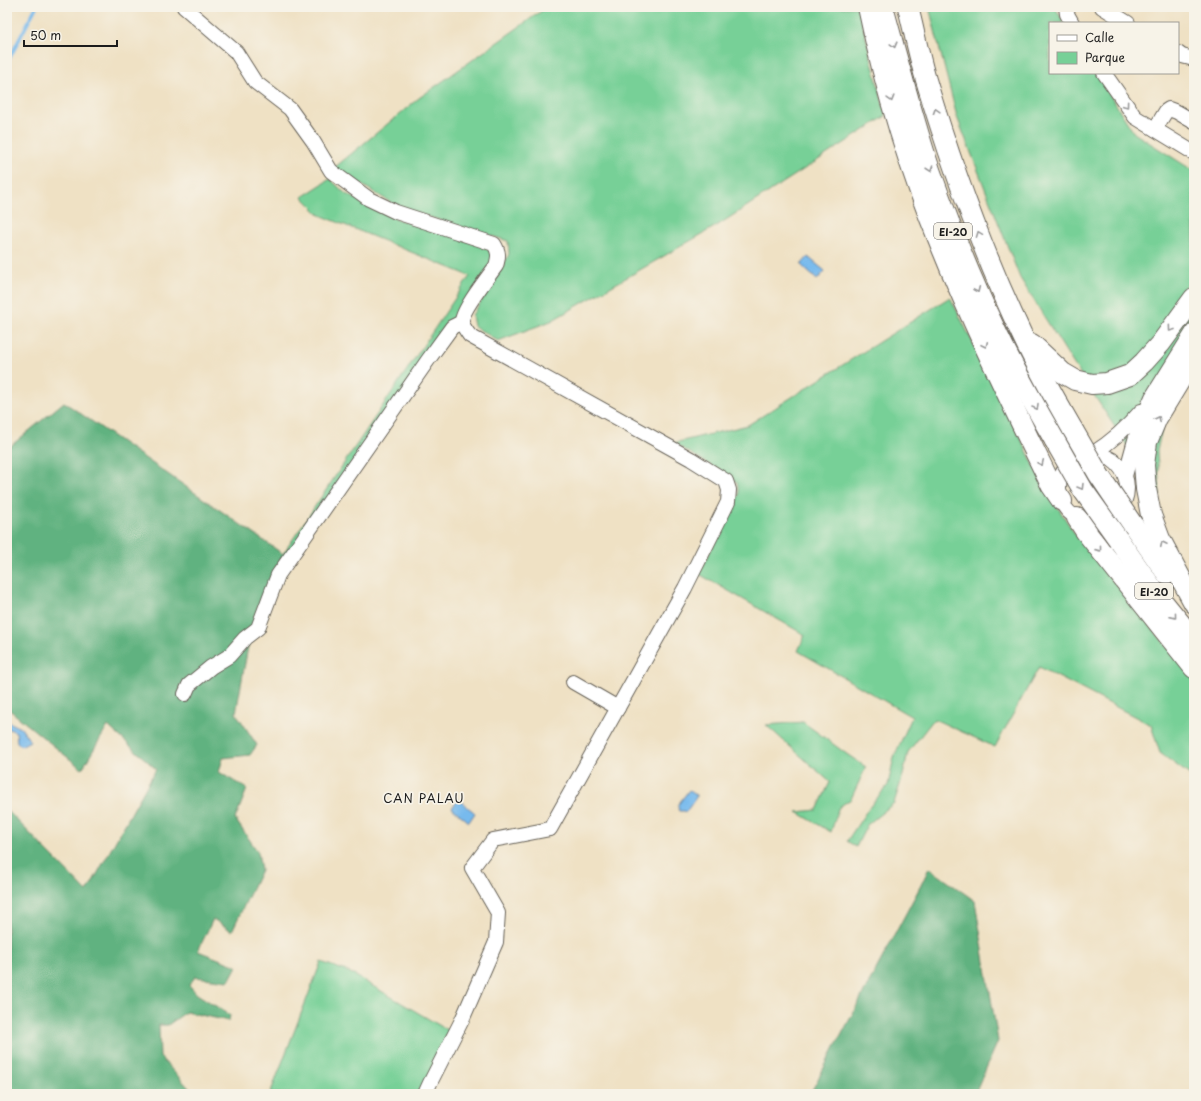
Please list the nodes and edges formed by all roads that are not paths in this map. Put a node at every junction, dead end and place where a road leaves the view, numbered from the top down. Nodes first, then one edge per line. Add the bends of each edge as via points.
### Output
1 (184, 7) edge
2 (868, 7) edge
3 (883, 7) edge
4 (908, 7) edge
5 (1066, 7) edge
6 (1102, 7) edge
7 (1071, 22) edge
8 (1126, 22) edge
9 (1179, 54) edge
10 (1194, 59) edge
11 (1105, 74) edge
12 (1194, 122) edge
13 (1155, 129) junction
14 (1194, 153) edge
15 (1194, 298) edge
16 (462, 322) junction
17 (1194, 330) edge
18 (1022, 334) junction
19 (1194, 357) edge
20 (1152, 397) junction
21 (1092, 454) junction
22 (1125, 476) junction
23 (1062, 502) junction
24 (1076, 518) junction
25 (1194, 603) edge
26 (1194, 608) edge
27 (1194, 640) edge
28 (1194, 668) edge
29 (573, 682) dead end
30 (185, 694) dead end
31 (618, 708) junction
32 (425, 1094) edge

1 - 16 street via 236,52 255,82 290,109 331,171 369,199 396,212 494,244 499,257 496,266 464,312
2 -> 23 highway via 897,121 941,246 963,300 1051,485
3 -> 27 highway, EI-20, bridge via 930,168 948,219 995,330 1083,490 1155,592
18 -> 4 highway, EI-20 via 985,251 952,160 926,80
5 - 7 street
6 - 8 street
9 - 10 street
11 -> 13 street via 1135,118
12 - 13 street via 1169,109
13 - 14 street
15 -> 18 highway via 1144,362 1130,375 1107,383 1092,384 1074,380 1063,373
16 - 30 street via 452,326 278,575 258,628 229,656 189,685
16 - 31 street via 470,336 726,481 729,490 728,502 685,588
17 - 20 street
18 - 26 highway, EI-20, bridge via 1047,385 1099,475 1170,578
25 -> 19 highway via 1160,539 1151,515 1144,465 1147,442 1157,418
20 - 21 street via 1116,438
20 - 22 street via 1138,428
21 - 22 street via 1108,458 1118,465
21 - 23 street via 1072,462 1065,470 1060,485
22 - 24 street via 1125,501 1115,515 1102,521 1088,522
23 - 24 street
24 -> 28 highway
29 - 31 street
31 - 32 street via 550,829 493,840 472,868 498,913 496,942 462,1020

